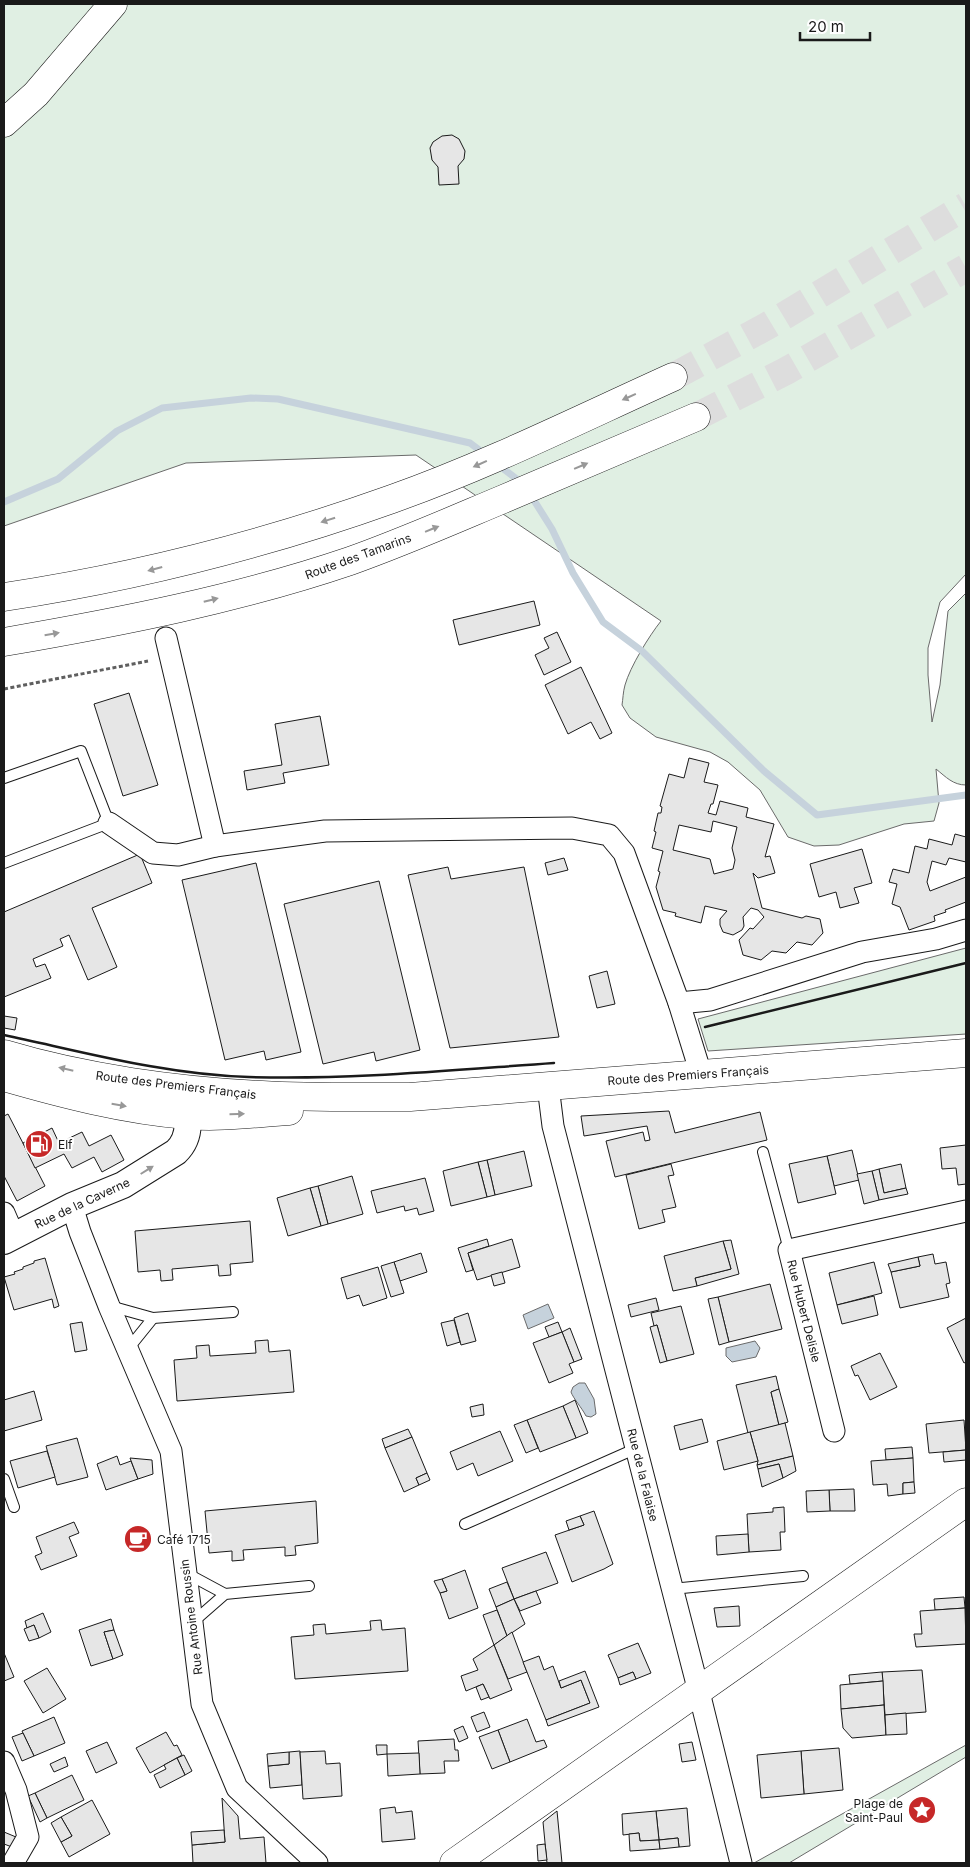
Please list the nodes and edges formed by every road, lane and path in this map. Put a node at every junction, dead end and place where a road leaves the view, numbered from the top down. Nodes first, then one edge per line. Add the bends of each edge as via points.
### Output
1 (113, 4) edge
2 (4, 123) edge
3 (673, 377) tunnel mouth
4 (696, 417) tunnel mouth
5 (4, 597) edge
6 (4, 642) edge
7 (169, 648) joint
8 (4, 689) edge
9 (4, 778) edge
10 (109, 823) junction
11 (215, 846) junction
12 (4, 863) edge
13 (966, 930) edge
14 (679, 1003) junction
15 (966, 1053) edge
16 (4, 1054) edge
17 (701, 1074) junction
18 (4, 1077) edge
19 (548, 1086) junction
20 (181, 1088) junction
21 (410, 1096) junction
22 (188, 1115) junction
23 (763, 1152) dead end
24 (72, 1206) junction
25 (965, 1215) edge
26 (7, 1230) edge
27 (789, 1250) junction
28 (109, 1306) junction
29 (233, 1312) dead end
30 (153, 1318) junction
31 (128, 1349) junction
32 (834, 1431) dead end
33 (637, 1448) junction
34 (4, 1479) edge
35 (966, 1502) edge
36 (14, 1507) dead end
37 (465, 1524) dead end
38 (186, 1573) junction
39 (803, 1576) dead end
40 (309, 1586) dead end
41 (672, 1589) junction
42 (225, 1594) junction
43 (192, 1623) junction
44 (699, 1692) junction
45 (5, 1768) edge
46 (314, 1862) edge
47 (13, 1863) edge
48 (454, 1863) edge
49 (741, 1863) edge

1 - 2 main road via 36,94
3 -> 5 main road via 462,472 392,499 288,533 148,570
6 -> 4 main road, Route des Tamarins via 144,616 271,585 342,563 434,529
7 - 8 path
7 - 11 street
9 - 10 lane via 81,751
10 - 11 street via 152,853 178,855
10 - 12 lane
11 - 14 street via 325,832 572,828 609,835 624,853
13 - 14 street via 936,939 862,952 710,1000
14 - 17 street
15 - 17 main road, Route des Premiers Français
20 -> 16 main road, Route des Premiers Français via 89,1074
17 - 19 main road, Route des Premiers Français
18 -> 22 main road, Route des Premiers Français via 87,1099
19 - 21 main road, Route des Premiers Français
19 - 33 street, Rue de la Falaise via 553,1126
20 - 21 main road, Route des Premiers Français via 262,1095
20 - 22 street
22 -> 21 main road, Route des Premiers Français via 331,1108
24 -> 22 street, Rue de la Caverne via 123,1185 176,1152 187,1132
23 - 27 lane
24 - 26 street, Rue de la Caverne
24 - 28 street, Rue Antoine Roussin
25 - 27 street, Rue Hubert Delisle
27 - 32 street, Rue Hubert Delisle
28 - 30 lane
28 - 31 street, Rue Antoine Roussin
29 - 30 lane
30 - 31 lane
31 - 38 street, Rue Antoine Roussin via 171,1451
33 - 37 lane
33 - 41 street, Rue de la Falaise
34 - 36 lane
35 - 44 main road
38 - 42 lane
38 - 43 street, Rue Antoine Roussin
39 - 41 lane
40 - 42 lane
41 - 44 street, Rue de la Falaise
42 - 43 lane
43 - 46 street, Rue Antoine Roussin via 202,1704 237,1788
44 - 48 main road
44 - 49 street, Rue de la Falaise
45 - 47 street via 16,1790 28,1837

